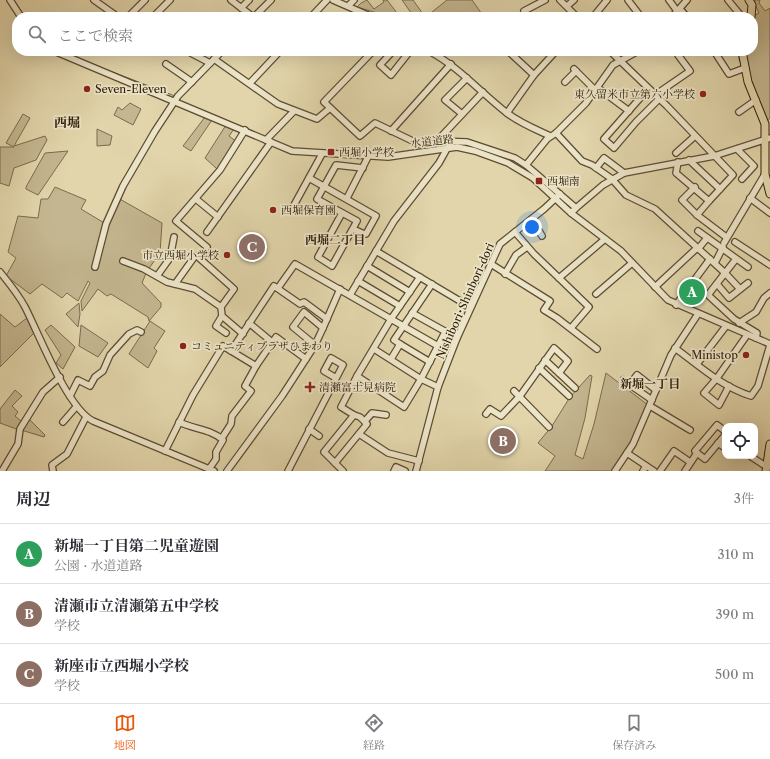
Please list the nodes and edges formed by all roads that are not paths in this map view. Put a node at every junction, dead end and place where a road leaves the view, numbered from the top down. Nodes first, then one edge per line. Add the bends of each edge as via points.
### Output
1 (10, 0) edge
2 (94, 0) edge
3 (145, 0) edge
4 (170, 0) edge
5 (231, 0) edge
6 (249, 0) edge
7 (270, 0) edge
8 (327, 0) edge
9 (333, 0) edge
10 (354, 0) edge
11 (545, 0) edge
12 (560, 0) edge
13 (574, 0) edge
14 (607, 0) edge
15 (628, 0) edge
16 (669, 0) edge
17 (687, 0) edge
18 (728, 0) edge
19 (749, 0) edge
20 (348, 6) junction
21 (566, 6) junction
22 (242, 8) junction
23 (679, 10) junction
24 (18, 12) edge
25 (111, 12) edge
26 (133, 12) edge
27 (158, 12) edge
28 (247, 12) edge
29 (259, 12) edge
30 (316, 12) edge
31 (361, 12) edge
32 (524, 12) dead end
33 (572, 12) edge
34 (597, 12) edge
35 (637, 12) edge
36 (681, 12) edge
37 (738, 12) edge
38 (752, 12) edge
39 (66, 56) edge
40 (202, 56) edge
41 (217, 56) edge
42 (275, 56) edge
43 (368, 56) edge
44 (388, 56) edge
45 (406, 56) edge
46 (437, 56) edge
47 (513, 56) edge
48 (551, 56) edge
49 (614, 56) edge
50 (628, 56) edge
51 (679, 56) edge
52 (717, 56) edge
53 (743, 56) edge
54 (212, 61) junction
55 (619, 61) junction
56 (166, 64) dead end
57 (450, 64) junction
58 (745, 68) junction
59 (534, 75) junction
60 (467, 78) junction
61 (192, 82) junction
62 (565, 82) dead end
63 (250, 83) junction
64 (597, 89) junction
65 (648, 89) junction
66 (483, 92) junction
67 (657, 96) junction
68 (756, 100) junction
69 (175, 101) junction
70 (330, 108) junction
71 (294, 111) junction
72 (629, 111) junction
73 (739, 112) dead end
74 (507, 113) junction
75 (462, 114) junction
76 (245, 130) junction
77 (391, 131) junction
78 (556, 133) junction
79 (550, 136) junction
80 (695, 136) junction
81 (768, 139) edge
82 (269, 141) junction
83 (450, 141) junction
84 (438, 142) junction
85 (448, 148) junction
86 (737, 149) junction
87 (676, 153) dead end
88 (322, 154) junction
89 (368, 156) junction
90 (714, 156) junction
91 (689, 160) junction
92 (678, 162) junction
93 (526, 165) junction
94 (363, 168) junction
95 (596, 168) junction
96 (624, 173) junction
97 (765, 174) junction
98 (309, 178) junction
99 (612, 179) junction
100 (742, 179) dead end
101 (323, 186) junction
102 (695, 188) junction
103 (720, 189) junction
104 (770, 194) edge
105 (558, 196) junction
106 (196, 198) junction
107 (347, 198) junction
108 (750, 198) junction
109 (709, 201) junction
110 (293, 207) dead end
111 (574, 211) junction
112 (342, 213) junction
113 (770, 213) edge
114 (697, 215) junction
115 (218, 217) junction
116 (532, 219) junction
117 (353, 229) junction
118 (698, 231) dead end
119 (207, 232) dead end
120 (515, 232) junction
121 (542, 236) dead end
122 (174, 237) dead end
123 (726, 237) junction
124 (707, 238) junction
125 (605, 239) junction
126 (735, 242) dead end
127 (723, 246) junction
128 (207, 247) dead end
129 (527, 247) junction
130 (698, 249) junction
131 (376, 251) junction
132 (736, 259) junction
133 (123, 261) dead end
134 (712, 261) junction
135 (632, 263) junction
136 (491, 264) junction
137 (367, 266) junction
138 (770, 266) edge
139 (95, 267) dead end
140 (748, 267) dead end
141 (0, 272) edge
142 (725, 273) junction
143 (505, 274) junction
144 (157, 276) junction
145 (420, 277) junction
146 (559, 278) junction
147 (358, 281) junction
148 (748, 283) dead end
149 (175, 284) junction
150 (432, 284) junction
151 (717, 284) junction
152 (655, 287) junction
153 (278, 288) junction
154 (340, 289) junction
155 (740, 289) junction
156 (410, 292) junction
157 (770, 293) edge
158 (596, 294) dead end
159 (350, 295) junction
160 (676, 305) junction
161 (400, 306) junction
162 (221, 307) junction
163 (470, 307) junction
164 (412, 313) junction
165 (698, 314) junction
166 (222, 316) junction
167 (327, 319) junction
168 (391, 319) junction
169 (249, 323) junction
170 (739, 323) junction
171 (403, 326) junction
172 (726, 326) junction
173 (323, 328) junction
174 (571, 328) junction
175 (141, 332) dead end
176 (226, 332) dead end
177 (445, 332) junction
178 (242, 334) junction
179 (747, 335) junction
180 (457, 338) junction
181 (756, 338) junction
182 (272, 342) junction
183 (400, 344) junction
184 (770, 344) edge
185 (315, 345) junction
186 (438, 346) junction
187 (675, 348) junction
188 (374, 349) junction
189 (597, 349) dead end
190 (231, 351) junction
191 (306, 359) junction
192 (391, 359) junction
193 (545, 360) junction
194 (430, 362) junction
195 (697, 364) junction
196 (256, 366) junction
197 (539, 368) junction
198 (559, 373) junction
199 (356, 376) junction
200 (60, 377) junction
201 (336, 378) dead end
202 (717, 378) junction
203 (421, 379) junction
204 (623, 380) dead end
205 (630, 384) junction
206 (729, 386) junction
207 (438, 387) junction
208 (575, 388) dead end
209 (656, 390) junction
210 (514, 391) dead end
211 (70, 396) junction
212 (520, 396) junction
213 (569, 396) dead end
214 (651, 403) junction
215 (76, 407) junction
216 (486, 414) dead end
217 (354, 415) junction
218 (386, 415) dead end
219 (86, 417) junction
220 (365, 421) junction
221 (63, 422) dead end
222 (179, 422) junction
223 (549, 427) dead end
224 (309, 429) junction
225 (722, 429) edge
226 (690, 430) dead end
227 (359, 434) junction
228 (316, 435) dead end
229 (222, 438) junction
230 (722, 438) edge
231 (718, 443) junction
232 (770, 444) edge
233 (722, 446) edge
234 (165, 451) junction
235 (627, 453) junction
236 (696, 453) junction
237 (754, 459) edge
238 (419, 461) junction
239 (690, 462) junction
240 (335, 463) junction
241 (644, 468) edge
242 (766, 469) edge
243 (212, 470) edge
244 (2, 471) edge
245 (53, 471) edge
246 (227, 471) edge
247 (288, 471) edge
248 (343, 471) edge
249 (394, 471) edge
250 (405, 471) edge
251 (416, 471) edge
252 (615, 471) edge
253 (654, 471) edge
254 (660, 471) edge
255 (685, 471) edge

1 - 24 street
2 - 25 street
3 - 26 street
4 - 27 street
5 - 22 street
6 - 22 street
7 - 29 street
8 - 30 street
9 - 20 street
10 - 20 street
11 - 32 street
12 - 21 street
13 - 21 street
14 - 34 street
15 - 35 street
16 - 23 street
17 - 23 street
18 - 37 street
19 - 38 main road
20 - 31 street
21 - 33 street
22 - 28 street
23 - 36 street
39 - 69 street, 水道道路
40 - 54 street
41 - 54 street
42 - 63 street
43 - 70 street via 324,102
44 - 45 street via 380,65 391,75
46 - 57 street
47 - 59 street
48 - 59 street
49 - 55 street
50 - 55 street
51 - 67 street via 690,71
52 - 58 street via 729,74
53 - 58 main road
54 - 61 street
54 - 63 street
55 - 64 street via 606,72
55 - 65 street
56 - 61 street
57 - 60 street
57 - 77 street
58 - 68 main road
59 - 74 street
60 - 66 street
60 - 75 street via 445,100
61 - 69 street
62 - 64 street via 575,70
63 - 71 street via 278,104
64 - 72 street
64 - 78 street
65 - 67 street
65 - 72 street
66 - 74 street
66 - 75 street
67 - 72 street via 614,148 604,140
67 - 80 street
68 - 73 street
68 - 81 main road
69 - 76 street, 水道道路
69 - 139 street via 123,186 106,224
70 - 71 street via 317,118
70 - 77 street via 360,136 375,123
71 - 82 street
74 - 79 street
75 - 84 street
76 - 82 street, 水道道路
76 - 106 street via 220,170
77 - 84 street via 419,144
78 - 79 street
78 - 95 street via 582,161
79 - 93 street
80 - 87 street
80 - 90 street
81 - 86 street
81 - 97 main road
82 - 88 street, 水道道路 via 292,151
82 - 115 street
83 - 84 street
83 - 85 street
83 - 93 street via 474,144
85 - 89 street, 水道道路 via 388,157
85 - 105 street, 水道道路 via 475,151 516,167
85 - 131 street via 394,221
86 - 90 street
86 - 100 street via 754,166
88 - 89 street, 水道道路
88 - 98 street
89 - 94 street
90 - 91 street
90 - 103 street via 733,175
91 - 92 street
91 - 103 street
92 - 96 street
92 - 102 street via 676,173
93 - 105 street
94 - 101 street via 336,165
94 - 107 street
95 - 96 street via 604,158
95 - 99 street
96 - 99 street
97 - 104 main road
97 - 108 street
98 - 101 street
98 - 110 street
99 - 111 street
99 - 130 street via 626,195 655,209
101 - 107 street
101 - 112 street via 317,199
102 - 109 street
102 - 114 street via 682,200
103 - 109 street
105 - 111 street, 水道道路
105 - 116 street, Nishibori･Shinbori-dori
106 - 115 street
106 - 128 street via 176,221
107 - 117 street via 376,216 366,234
108 - 113 street
108 - 123 street
109 - 114 street
111 - 125 street, 水道道路
112 - 117 street via 357,221
112 - 117 street via 318,257 332,266
114 - 123 street
115 - 119 street
116 - 120 street, Nishibori･Shinbori-dori
116 - 121 street
118 - 124 street
120 - 129 street
120 - 136 street, Nishibori･Shinbori-dori via 500,244
122 - 144 street via 170,258
123 - 127 street
124 - 127 street
124 - 130 street
125 - 135 street, 水道道路
125 - 146 street
126 - 138 street
127 - 132 street
127 - 134 street
129 - 143 street via 516,255
129 - 146 street
130 - 134 street
130 - 152 street
131 - 137 street
131 - 145 street
132 - 140 street
132 - 142 street
133 - 144 street
134 - 142 street
134 - 160 street
135 - 152 street, 水道道路
135 - 158 street
136 - 143 street
136 - 163 street, Nishibori･Shinbori-dori
137 - 147 street
137 - 156 street
141 - 200 street via 25,307
142 - 151 street
142 - 155 street
143 - 174 street via 550,301 544,310
144 - 149 street
145 - 150 street
145 - 156 street
146 - 174 street via 589,307
147 - 159 street
147 - 161 street
148 - 155 street
149 - 162 street via 195,289
149 - 162 street via 197,256 234,289
150 - 163 street
150 - 164 street
151 - 155 street via 729,298
151 - 170 street via 708,295
152 - 160 street, 水道道路
153 - 154 street via 295,264
153 - 167 street via 300,304 304,302
153 - 169 street via 274,286
154 - 159 street
154 - 167 street
156 - 161 street
157 - 170 street via 756,312
159 - 168 street
160 - 165 street, 水道道路
161 - 168 street
162 - 166 street
163 - 180 street, Nishibori･Shinbori-dori
164 - 171 street
164 - 177 street
165 - 172 street, 水道道路
165 - 187 street
166 - 176 street via 216,326
166 - 178 street
167 - 173 street
168 - 171 street
168 - 188 street
169 - 178 street
169 - 182 street
170 - 181 street via 757,333
171 - 183 street via 394,340
171 - 186 street
172 - 179 street, 水道道路
172 - 195 street
173 - 185 street
173 - 185 street via 304,312 292,327
174 - 189 street
175 - 211 street via 137,330 128,334 110,355 103,371 95,377 90,386 78,380
177 - 180 street
177 - 186 street
178 - 190 street
179 - 181 street, 水道道路
179 - 202 street
180 - 207 street, Nishibori･Shinbori-dori
181 - 184 street, 水道道路
182 - 191 street via 276,337
182 - 196 street
183 - 192 street
183 - 194 street
184 - 206 street via 758,386 751,396
185 - 191 street
186 - 194 street
187 - 195 street
187 - 209 street
188 - 192 street
188 - 199 street
190 - 196 street
190 - 222 street via 223,346
191 - 246 street
192 - 203 street
193 - 197 street
193 - 198 street
193 - 198 street via 554,348 568,361
194 - 203 street
195 - 202 street
196 - 229 street via 245,386 251,391 232,416 231,424
197 - 212 street
197 - 213 street
198 - 208 street
199 - 203 street via 404,407
199 - 217 street via 341,407
200 - 211 street
200 - 244 street via 43,392 20,429 18,444
201 - 224 street
202 - 206 street
202 - 206 street via 704,393 719,405
203 - 207 street
204 - 205 street
205 - 209 street via 637,375
205 - 214 street
207 - 238 street, Nishibori･Shinbori-dori
209 - 214 street
210 - 212 street
211 - 215 street
212 - 216 street via 501,416 490,409
212 - 223 street
214 - 226 street
214 - 235 street
215 - 219 street
215 - 221 street
217 - 220 street
217 - 240 street via 324,452
218 - 220 street via 372,413
219 - 234 street
219 - 245 street via 67,454 52,465
220 - 227 street via 367,424
222 - 229 street via 191,428 209,431
222 - 234 street
224 - 228 street
224 - 247 street
225 - 236 street via 717,425
227 - 238 street via 388,453
227 - 240 street
229 - 243 street via 223,442 216,452
230 - 231 street
231 - 233 street
231 - 236 street via 706,459
232 - 242 main road
234 - 243 street
235 - 241 street
235 - 252 street
236 - 239 street
237 - 242 street
238 - 251 street, Nishibori･Shinbori-dori
239 - 254 street via 674,451
239 - 255 street
240 - 248 street
241 - 253 street
249 - 250 street via 396,467

